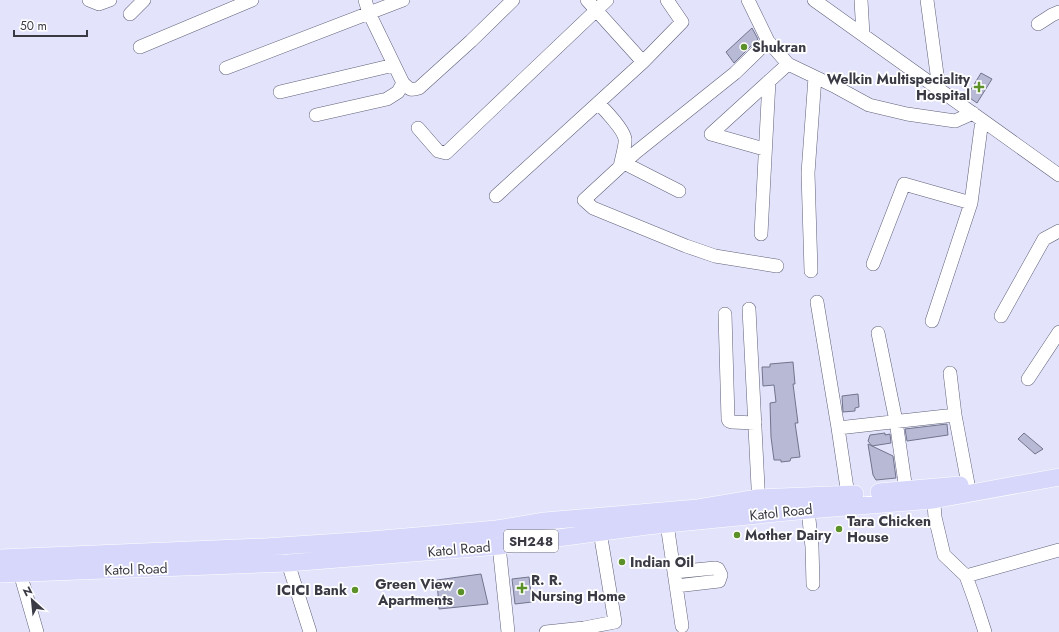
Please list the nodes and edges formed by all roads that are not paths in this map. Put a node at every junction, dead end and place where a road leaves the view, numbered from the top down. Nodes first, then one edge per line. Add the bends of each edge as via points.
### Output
1 (89, 0) edge
2 (110, 0) edge
3 (144, 0) edge
4 (252, 0) edge
5 (365, 0) edge
6 (403, 0) edge
7 (513, 0) edge
8 (588, 0) edge
9 (607, 0) edge
10 (667, 0) edge
11 (748, 0) edge
12 (814, 0) edge
13 (861, 0) edge
14 (928, 0) edge
15 (597, 10) junction
16 (1059, 12) edge
17 (369, 13) junction
18 (130, 14) dead end
19 (1038, 24) dead end
20 (863, 35) junction
21 (768, 41) junction
22 (140, 47) dead end
23 (643, 62) junction
24 (788, 64) junction
25 (394, 65) junction
26 (226, 68) dead end
27 (816, 77) junction
28 (769, 81) junction
29 (403, 84) junction
30 (939, 89) junction
31 (280, 92) dead end
32 (598, 103) junction
33 (316, 115) dead end
34 (977, 116) junction
35 (418, 128) dead end
36 (764, 149) junction
37 (622, 165) junction
38 (1059, 175) edge
39 (679, 191) dead end
40 (496, 196) dead end
41 (971, 203) junction
42 (1059, 231) edge
43 (761, 234) dead end
44 (873, 264) dead end
45 (777, 266) dead end
46 (811, 271) dead end
47 (817, 302) dead end
48 (749, 309) dead end
49 (725, 314) dead end
50 (1001, 316) dead end
51 (932, 321) dead end
52 (1059, 332) edge
53 (878, 333) dead end
54 (950, 373) dead end
55 (1028, 379) dead end
56 (956, 415) junction
57 (896, 421) junction
58 (755, 422) junction
59 (838, 428) junction
60 (1059, 465) edge
61 (1059, 477) edge
62 (968, 484) junction
63 (906, 490) junction
64 (933, 494) junction
65 (848, 495) junction
66 (759, 506) junction
67 (808, 510) junction
68 (667, 524) junction
69 (600, 532) junction
70 (498, 537) junction
71 (290, 545) junction
72 (1059, 550) edge
73 (0, 558) edge
74 (288, 563) junction
75 (20, 565) junction
76 (674, 572) junction
77 (0, 574) edge
78 (966, 576) junction
79 (813, 584) dead end
80 (676, 586) junction
81 (682, 626) dead end
82 (584, 630) edge
83 (37, 632) edge
84 (310, 632) edge
85 (508, 632) edge
86 (546, 632) edge
87 (985, 632) edge

1 - 2 street via 99,4
3 - 18 street
4 - 22 street
5 - 17 street
6 - 17 street
7 - 29 street via 419,88 409,89
8 - 15 street
9 - 15 street
10 - 23 street via 682,22
11 - 21 street
12 - 20 street
13 - 20 street
14 - 30 street
15 - 23 street
15 - 35 street via 446,153 438,151
16 - 19 street
17 - 25 street
17 - 26 street
20 - 30 street
21 - 24 street
21 - 37 street via 735,73
23 - 32 street
24 - 27 street
24 - 28 street
25 - 29 street
25 - 31 street
27 - 34 street via 869,104 907,114 955,121
27 - 46 street via 808,173
28 - 36 street
28 - 36 street via 711,134
29 - 33 street via 398,92 387,99
30 - 34 street
32 - 37 street via 623,132 626,140
32 - 40 street
34 - 38 street
34 - 41 street
36 - 43 street
37 - 39 street
37 - 45 street via 584,200 593,208 715,256
41 - 44 street via 904,184
41 - 51 street
42 - 50 street via 1044,238
47 - 59 street
48 - 58 street
49 - 58 street via 728,419 732,422
52 - 55 street
53 - 57 street
54 - 56 street
56 - 57 street
56 - 62 street
57 - 59 street
57 - 63 street
58 - 66 street
59 - 65 street
60 - 62 main road, Katol Road / SH248
61 - 64 main road, Katol Road / SH248
62 - 64 main road, Katol Road / SH248
63 - 64 main road, Katol Road / SH248
63 - 65 main road, Katol Road / SH248
64 - 67 main road, Katol Road / SH248
64 - 78 street via 935,517 944,555
65 - 66 main road, Katol Road / SH248
66 - 67 main road, Katol Road / SH248
66 - 68 main road, Katol Road / SH248
66 - 70 main road, Katol Road / SH248 via 698,508 545,521
67 - 79 street
68 - 69 main road, Katol Road / SH248
68 - 76 street
69 - 70 main road, Katol Road / SH248
69 - 82 street via 616,620
70 - 71 main road, Katol Road / SH248
70 - 74 main road, Katol Road / SH248
70 - 85 street
71 - 74 street
71 - 75 main road, Katol Road / SH248
72 - 78 street
73 - 75 main road, Katol Road / SH248
74 - 75 main road, Katol Road / SH248
74 - 84 street
75 - 77 main road, Katol Road / SH248
75 - 83 street
76 - 80 street
76 - 80 street via 715,568 721,575 719,581
78 - 87 street
80 - 81 street
82 - 86 street

